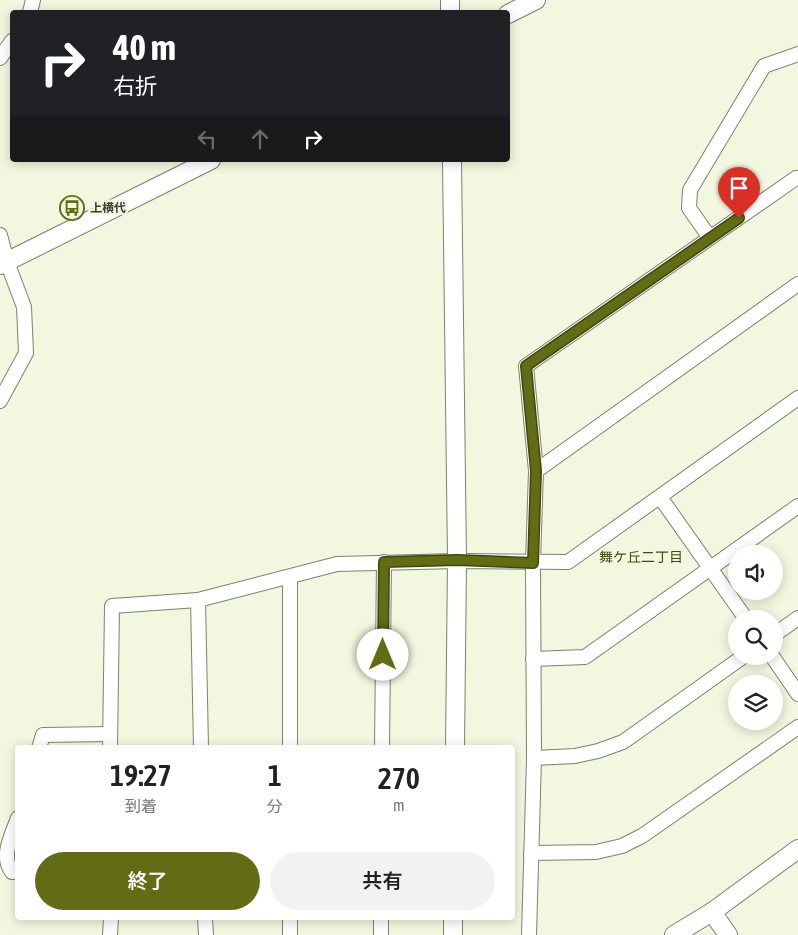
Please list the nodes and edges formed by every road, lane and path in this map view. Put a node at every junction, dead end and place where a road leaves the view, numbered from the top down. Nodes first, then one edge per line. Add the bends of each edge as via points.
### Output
1 (536, 0) edge
2 (510, 13) edge
3 (10, 44) edge
4 (798, 54) edge
5 (0, 58) edge
6 (207, 162) edge
7 (452, 162) edge
8 (798, 178) edge
9 (0, 235) edge
10 (710, 238) junction
11 (4, 264) edge
12 (798, 284) edge
13 (798, 398) edge
14 (0, 401) edge
15 (536, 471) junction
16 (660, 497) junction
17 (798, 506) edge
18 (457, 560) junction
19 (384, 562) junction
20 (533, 563) junction
21 (711, 569) junction
22 (290, 577) junction
23 (198, 600) junction
24 (740, 610) edge
25 (798, 618) edge
26 (783, 629) edge
27 (533, 659) junction
28 (731, 665) edge
29 (778, 665) edge
30 (798, 694) edge
31 (798, 727) edge
32 (110, 741) edge
33 (40, 745) edge
34 (201, 745) edge
35 (290, 745) edge
36 (382, 745) edge
37 (455, 745) edge
38 (534, 758) junction
39 (15, 824) edge
40 (798, 849) edge
41 (3, 850) edge
42 (531, 853) junction
43 (15, 872) edge
44 (712, 912) junction
45 (110, 920) edge
46 (205, 920) edge
47 (290, 920) edge
48 (381, 920) edge
49 (453, 920) edge
50 (110, 935) edge
51 (206, 935) edge
52 (290, 935) edge
53 (381, 935) edge
54 (453, 935) edge
55 (529, 935) edge
56 (674, 935) edge
57 (728, 935) edge

1 - 2 street
3 - 5 street
4 - 10 street via 764,66 690,190 689,208
6 - 11 street
7 - 18 street
8 - 10 street
9 - 11 street
10 - 15 street via 526,366
11 - 14 street via 24,307 26,353
12 - 15 street
13 - 16 street
15 - 20 street
16 - 20 street via 568,562
16 - 21 street
17 - 21 street
18 - 19 street
18 - 20 street
18 - 37 street
19 - 22 street via 337,564
19 - 36 street
20 - 27 street
21 - 24 street
21 - 27 street via 585,657
22 - 23 street
22 - 35 street
23 - 32 street via 112,606
23 - 34 street
25 - 26 street
27 - 38 street
28 - 38 street via 623,742 576,756
29 - 30 street
31 - 42 street via 635,840 596,852
32 - 33 street via 43,735
38 - 42 street
39 - 41 street
40 - 44 street
41 - 43 street via 7,866
42 - 55 street
44 - 56 street
44 - 57 street
45 - 50 street
46 - 51 street
47 - 52 street
48 - 53 street
49 - 54 street

